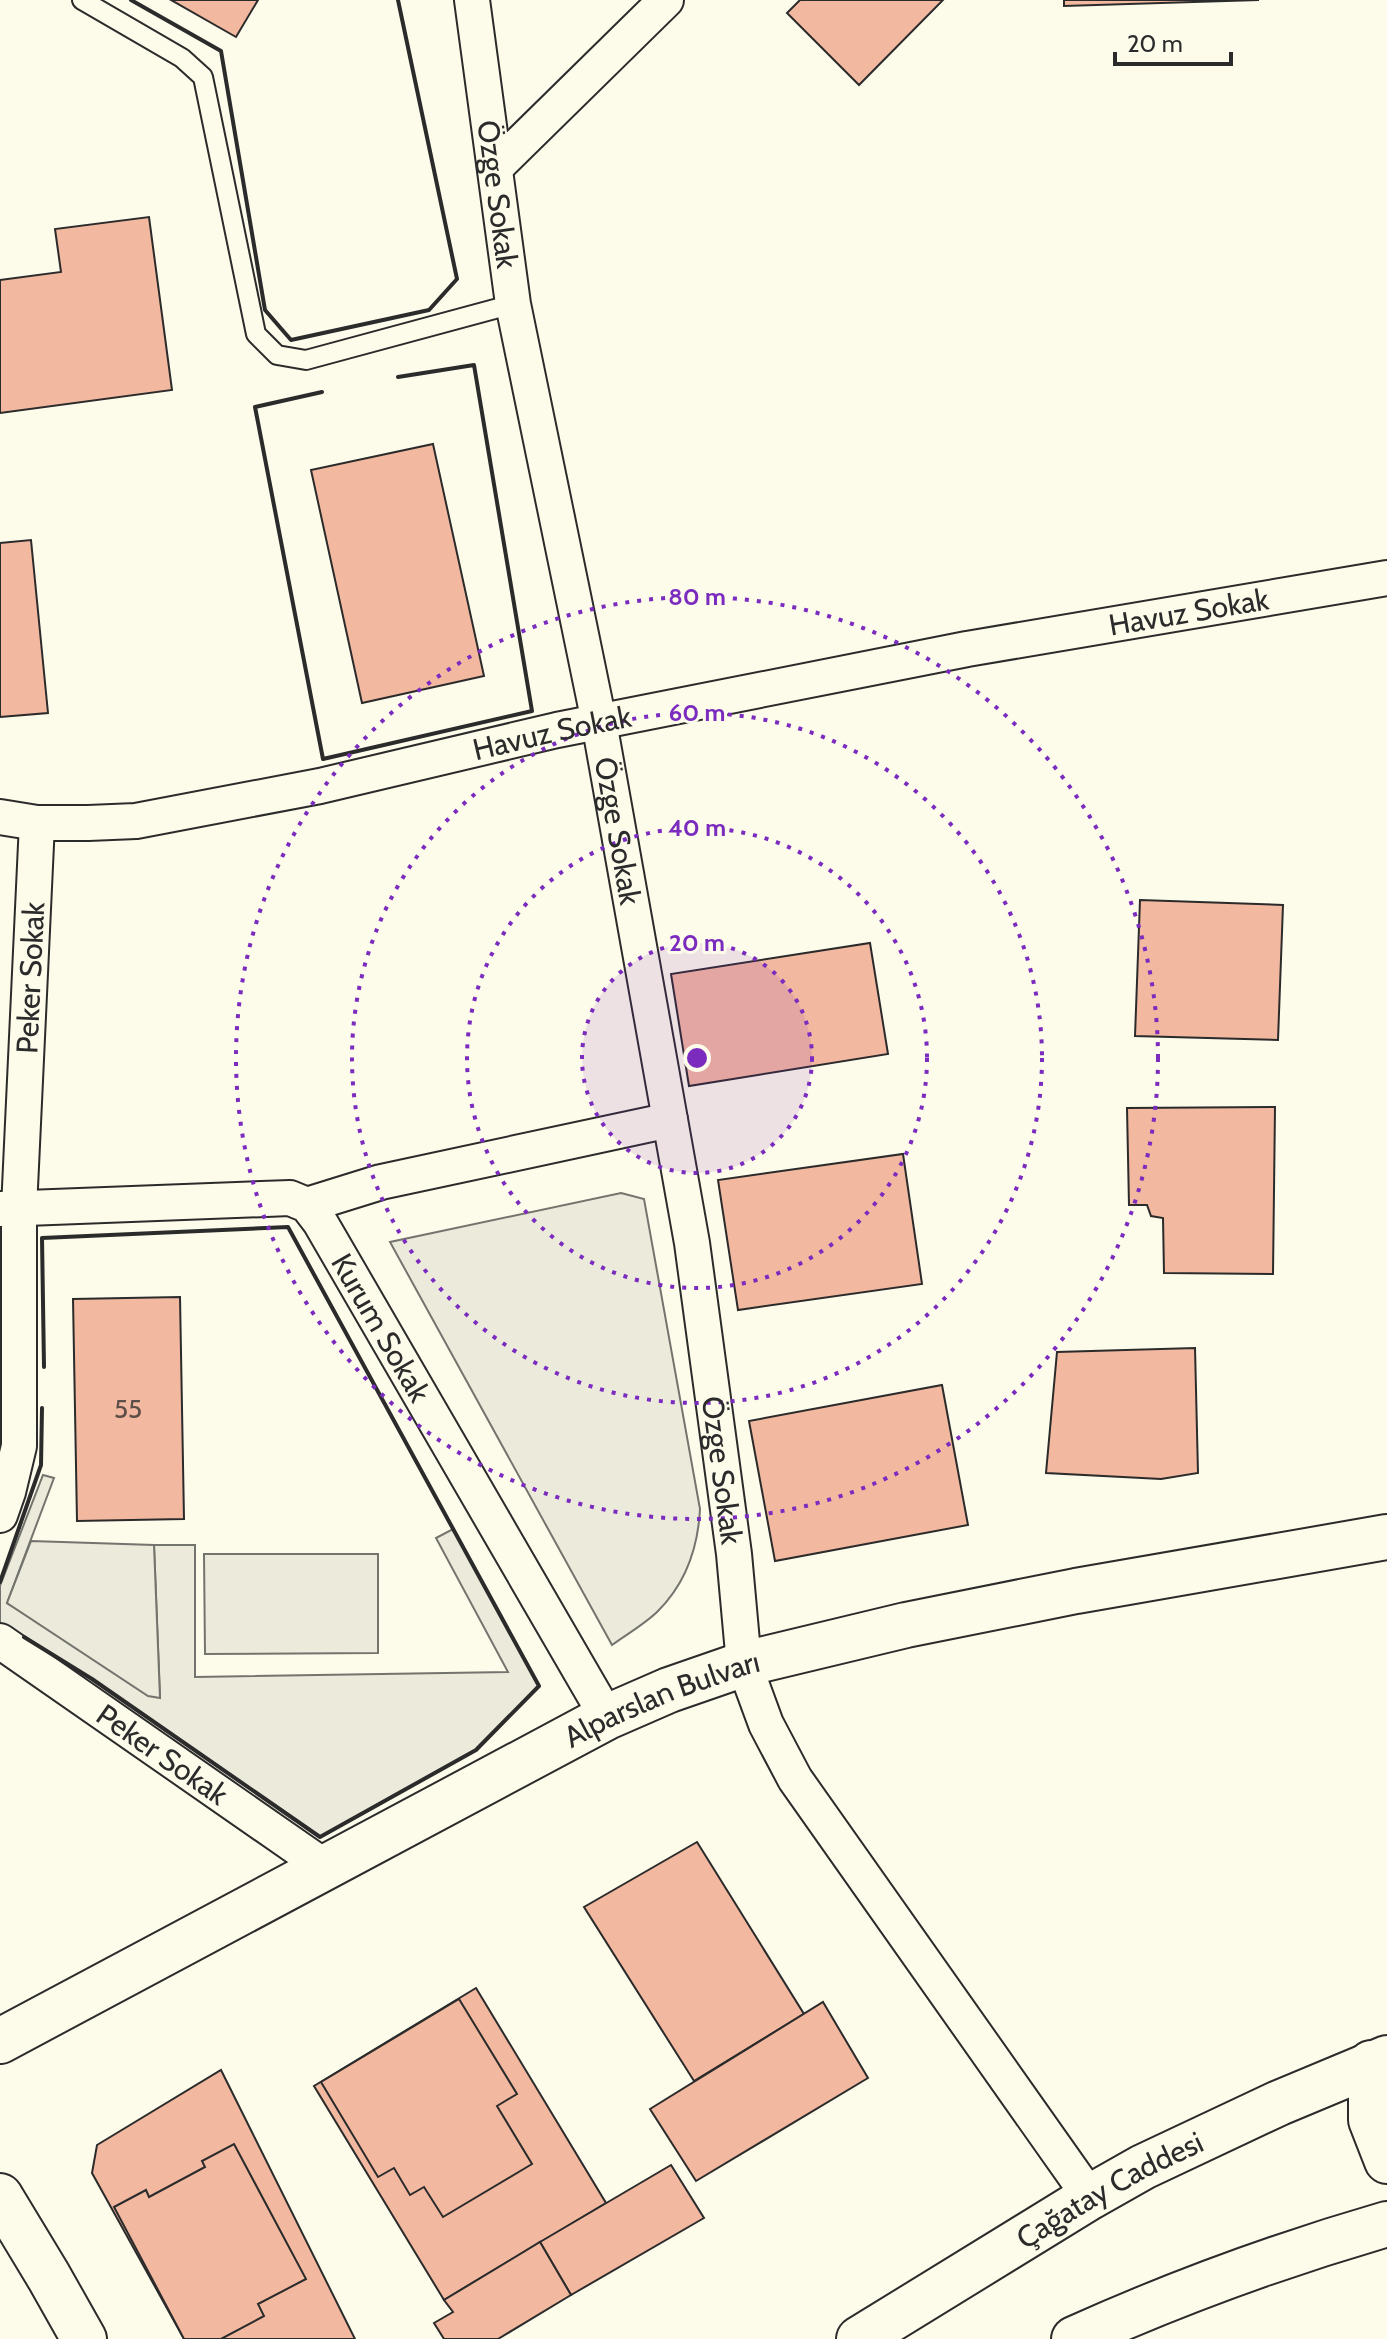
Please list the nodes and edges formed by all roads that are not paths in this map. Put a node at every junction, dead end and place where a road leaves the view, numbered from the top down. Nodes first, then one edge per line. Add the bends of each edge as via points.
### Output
1 (82, 0) edge
2 (472, 0) edge
3 (666, 0) edge
4 (495, 168) junction
5 (513, 304) junction
6 (1387, 578) edge
7 (599, 722) junction
8 (0, 817) edge
9 (37, 823) junction
10 (670, 1120) junction
11 (307, 1205) junction
12 (9, 1209) edge
13 (0, 1515) edge
14 (1387, 1537) edge
15 (0, 1641) edge
16 (744, 1664) junction
17 (607, 1717) junction
18 (325, 1867) junction
19 (0, 2041) edge
20 (1379, 2061) edge
21 (1387, 2161) edge
22 (0, 2196) edge
23 (1090, 2197) junction
24 (1387, 2224) edge
25 (84, 2339) edge
26 (859, 2339) edge
27 (1074, 2339) edge

1 - 5 lane via 182,58 203,77 256,334 277,355 306,360
2 - 4 street, Özge Sokak
3 - 4 street
4 - 5 street, Özge Sokak
5 - 7 street, Özge Sokak
6 - 7 street, Havuz Sokak via 967,649
7 - 9 street, Havuz Sokak via 320,786 136,821
7 - 10 street, Özge Sokak
8 - 9 street, Havuz Sokak
9 - 12 street, Peker Sokak
10 - 11 street via 381,1182
10 - 16 street, Özge Sokak via 696,1274
11 - 12 street via 290,1198
11 - 17 street, Kurum Sokak
12 - 13 street, Peker Sokak via 19,1446
14 - 16 street, Alparslan Bulvarı via 1076,1591
15 - 18 street, Peker Sokak
16 - 17 street, Alparslan Bulvarı
16 - 23 street, Özge Sokak via 766,1724 795,1779
17 - 18 street, Alparslan Bulvarı
18 - 19 street, Alparslan Bulvarı
20 - 21 street, Çağatay Caddesi via 1371,2120
20 - 23 street, Çağatay Caddesi via 1210,2134
22 - 25 street
23 - 26 street, Çağatay Caddesi
24 - 27 street via 1200,2285

